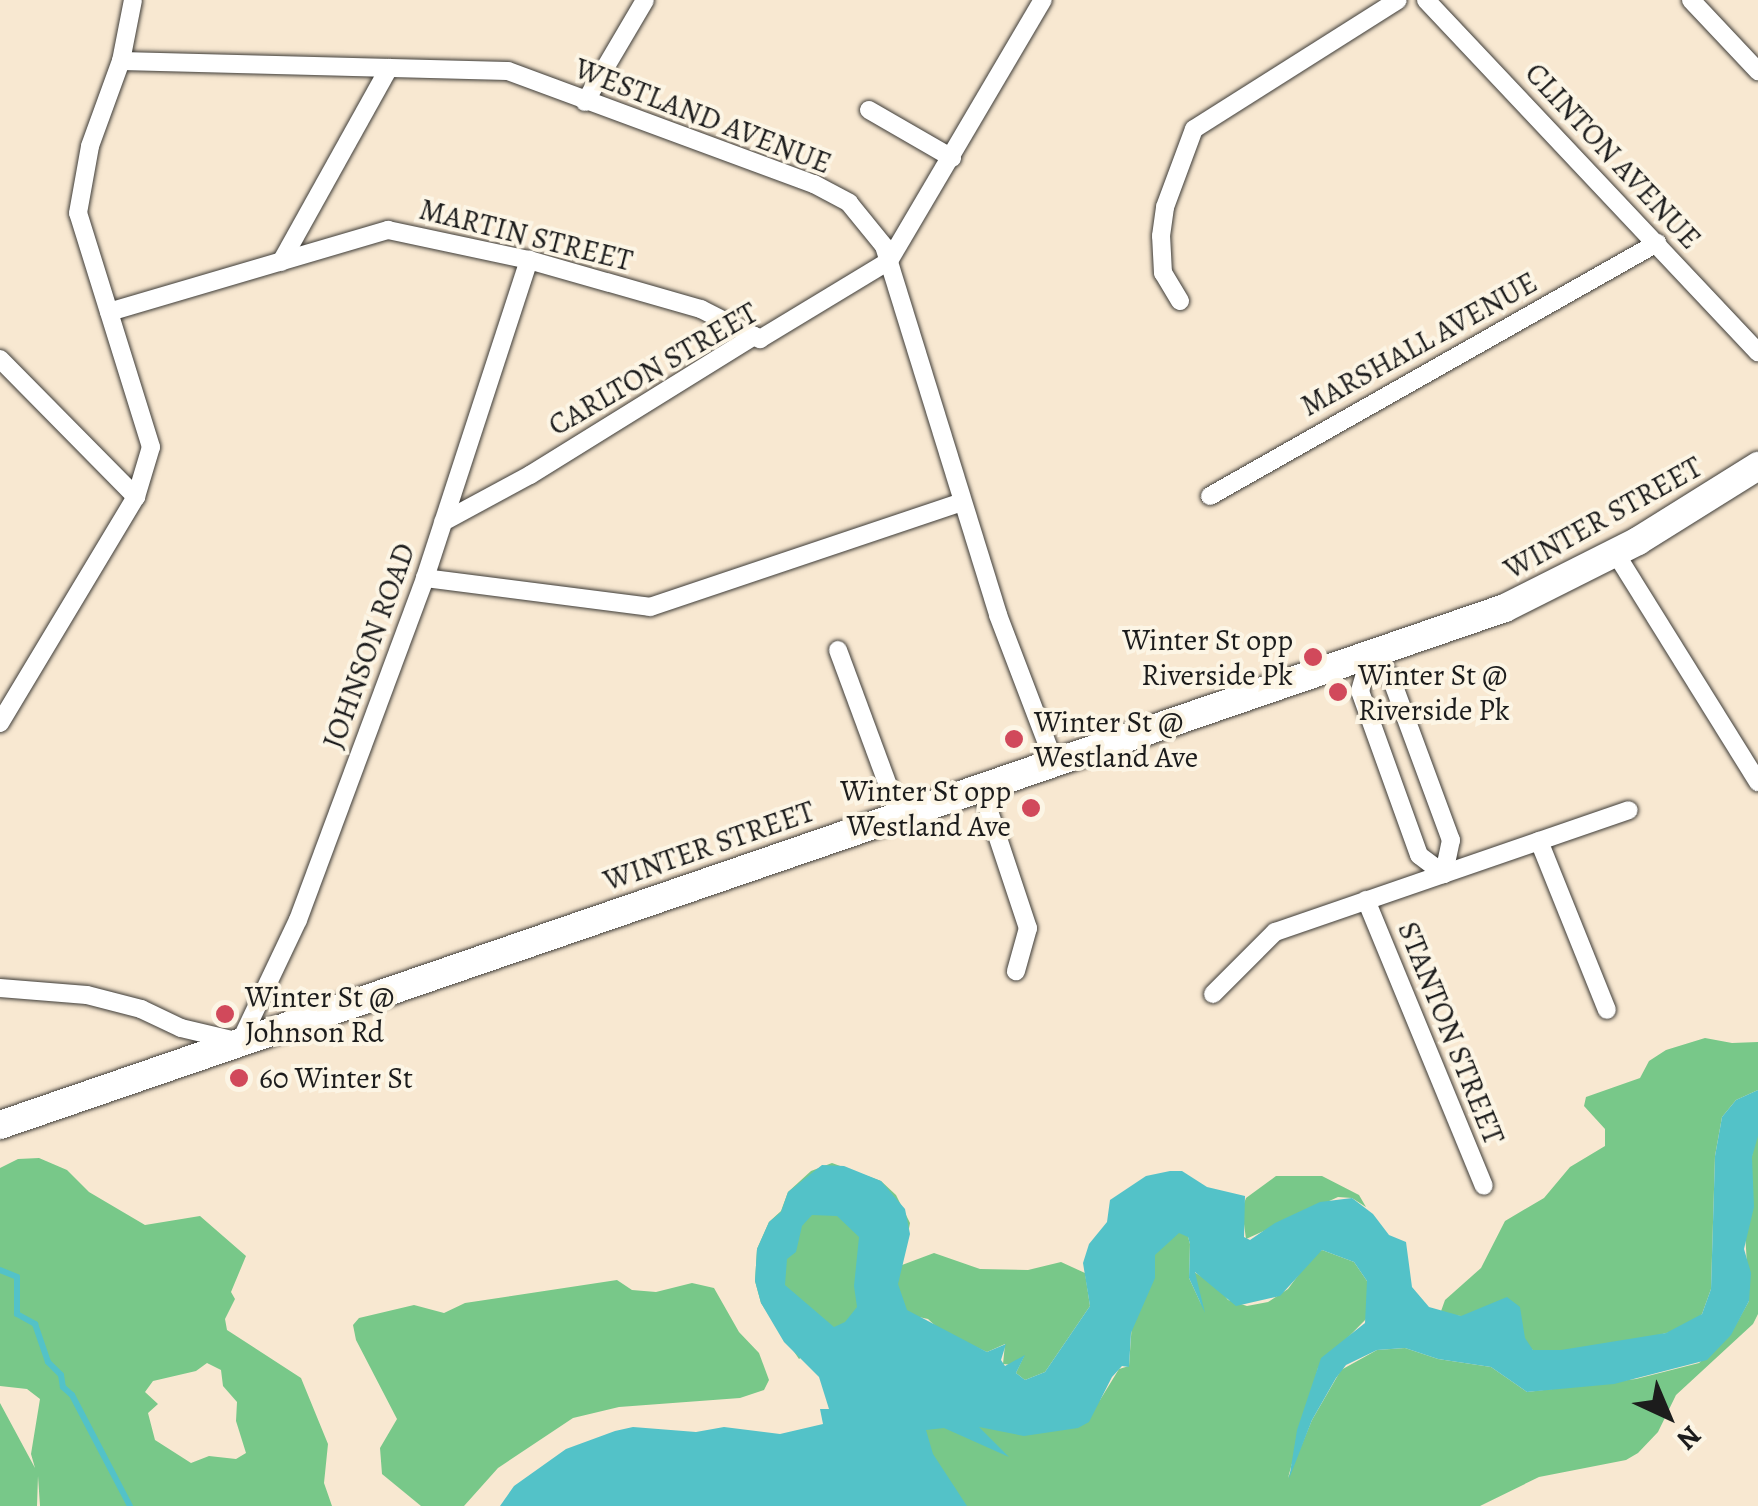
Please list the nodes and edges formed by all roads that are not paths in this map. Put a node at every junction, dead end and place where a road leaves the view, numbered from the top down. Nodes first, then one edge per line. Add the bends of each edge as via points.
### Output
1 (133, 0) edge
2 (646, 0) edge
3 (1398, 0) edge
4 (1426, 0) edge
5 (1692, 0) edge
6 (1035, 3) edge
7 (121, 60) junction
8 (389, 68) junction
9 (1758, 72) edge
10 (585, 102) junction
11 (869, 110) dead end
12 (952, 158) junction
13 (1656, 243) junction
14 (529, 260) junction
15 (889, 261) junction
16 (281, 262) junction
17 (1180, 301) dead end
18 (109, 312) junction
19 (754, 336) junction
20 (1758, 352) edge
21 (0, 359) edge
22 (1758, 466) edge
23 (1210, 496) dead end
24 (136, 497) junction
25 (962, 502) junction
26 (442, 522) junction
27 (1616, 554) junction
28 (425, 578) junction
29 (838, 650) dead end
30 (1371, 653) junction
31 (0, 680) edge
32 (19, 692) junction
33 (0, 723) edge
34 (1054, 762) junction
35 (1758, 782) edge
36 (981, 787) junction
37 (1630, 810) dead end
38 (899, 815) junction
39 (1539, 841) junction
40 (1444, 874) junction
41 (1366, 900) junction
42 (1016, 971) dead end
43 (0, 988) edge
44 (1213, 994) dead end
45 (1606, 1010) dead end
46 (240, 1042) junction
47 (0, 1125) edge
48 (1484, 1186) dead end

1 - 7 street
2 - 10 street
3 - 17 street via 1194,129 1161,236 1164,273
4 - 13 street, CLINTON AVENUE
5 - 9 street
6 - 12 street
7 - 8 street, WESTLAND AVENUE
7 - 18 street via 90,146 78,212
8 - 10 street, WESTLAND AVENUE via 508,70
8 - 16 street
10 - 15 street, WESTLAND AVENUE via 834,194 862,215
11 - 12 street
12 - 15 street
13 - 20 street, CLINTON AVENUE
13 - 23 street, MARSHALL AVENUE
14 - 16 street, MARTIN STREET via 388,230
14 - 19 street, MARTIN STREET via 702,308
14 - 26 street, JOHNSON ROAD
15 - 19 street, CARLTON STREET via 760,339
15 - 25 street, WESTLAND AVENUE
16 - 18 street, MARTIN STREET
18 - 24 street via 151,448
19 - 26 street, CARLTON STREET
21 - 24 street
22 - 27 main road, WINTER STREET
24 - 32 street
25 - 28 street via 650,607
25 - 34 street, WESTLAND AVENUE
26 - 28 street, JOHNSON ROAD
27 - 30 main road, WINTER STREET via 1538,595
27 - 35 street
28 - 46 street, JOHNSON ROAD via 298,920
29 - 38 street
30 - 34 main road, WINTER STREET
30 - 40 street via 1391,678 1451,840
30 - 40 street via 1360,691 1420,854
31 - 32 street
32 - 33 street
34 - 36 main road, WINTER STREET
36 - 38 main road, WINTER STREET
36 - 42 street via 1028,928
37 - 39 street
38 - 46 main road, WINTER STREET
39 - 40 street
39 - 45 street
40 - 41 street
41 - 44 street via 1275,932
41 - 48 street, STANTON STREET
43 - 46 street via 87,994
46 - 47 main road, WINTER STREET

